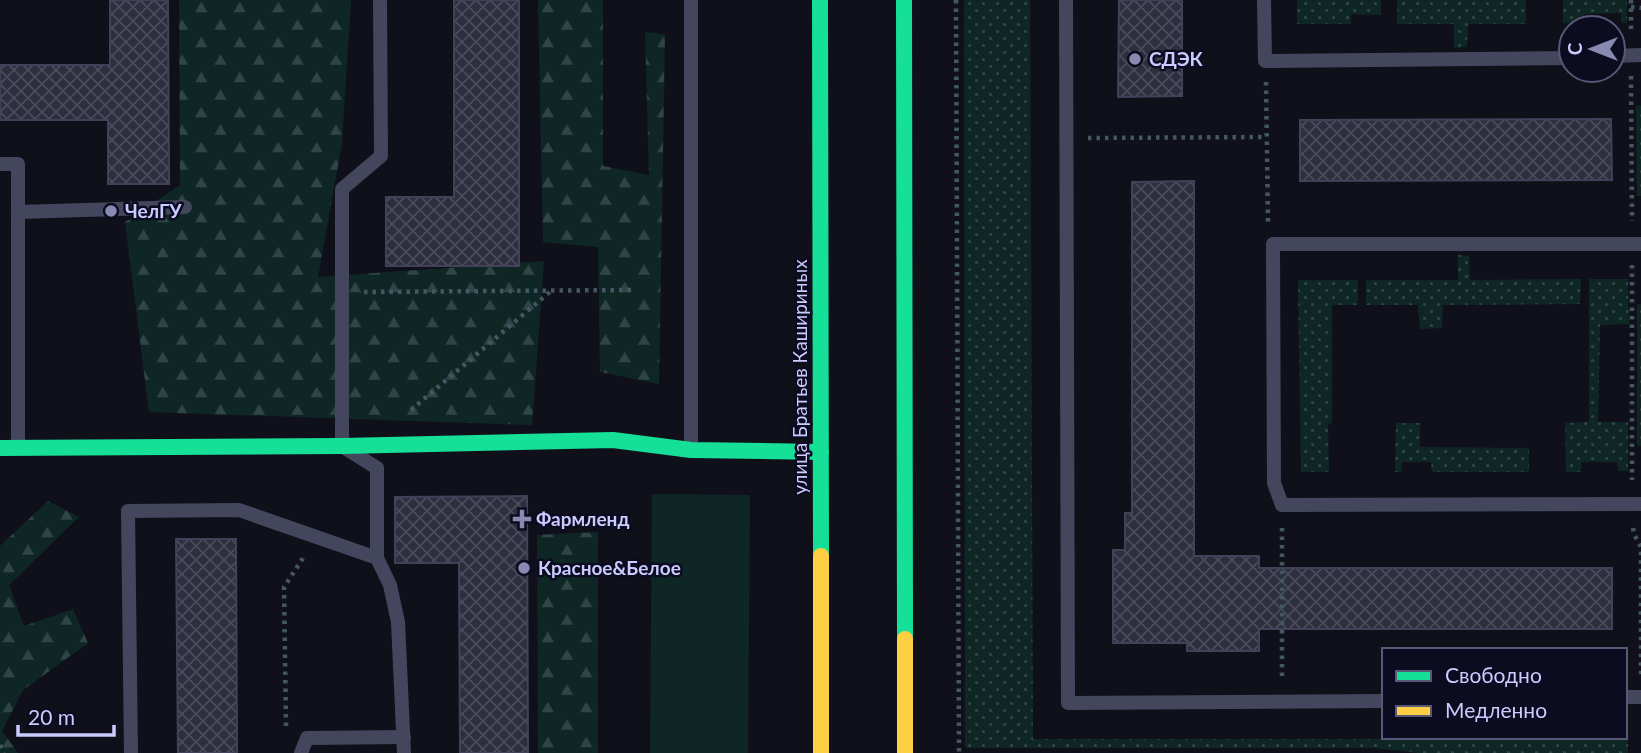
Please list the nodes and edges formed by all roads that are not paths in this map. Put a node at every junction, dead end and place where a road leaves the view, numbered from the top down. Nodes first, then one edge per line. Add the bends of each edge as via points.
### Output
1 (380, 0) edge
2 (691, 0) edge
3 (820, 0) edge
4 (904, 0) edge
5 (1066, 0) edge
6 (1264, 0) edge
7 (1557, 58) edge
8 (0, 164) edge
9 (185, 207) dead end
10 (18, 212) junction
11 (1637, 244) edge
12 (342, 446) junction
13 (0, 448) edge
14 (18, 448) junction
15 (691, 450) junction
16 (821, 452) junction
17 (1637, 504) edge
18 (377, 558) junction
19 (1382, 701) edge
20 (404, 737) junction
21 (821, 745) edge
22 (131, 753) edge
23 (301, 753) edge
24 (404, 753) edge
25 (804, 753) edge
26 (905, 753) edge

1 - 12 lane via 381,156 342,189
2 - 15 lane
3 - 16 main road, улица Братьев Кашириных
4 - 26 main road
5 - 19 lane via 1068,704
6 - 7 lane via 1265,61
8 - 10 lane via 18,164
9 - 10 lane
10 - 14 lane
11 - 17 lane via 1273,244 1274,483 1282,505
12 - 14 main road
12 - 15 main road via 613,440
12 - 18 lane via 377,468
13 - 14 main road
15 - 16 main road
16 - 21 main road, улица Братьев Кашириных
18 - 20 lane via 390,585 398,622
18 - 22 lane via 239,510 128,511
20 - 23 lane via 307,738
20 - 24 lane
21 - 25 lane

